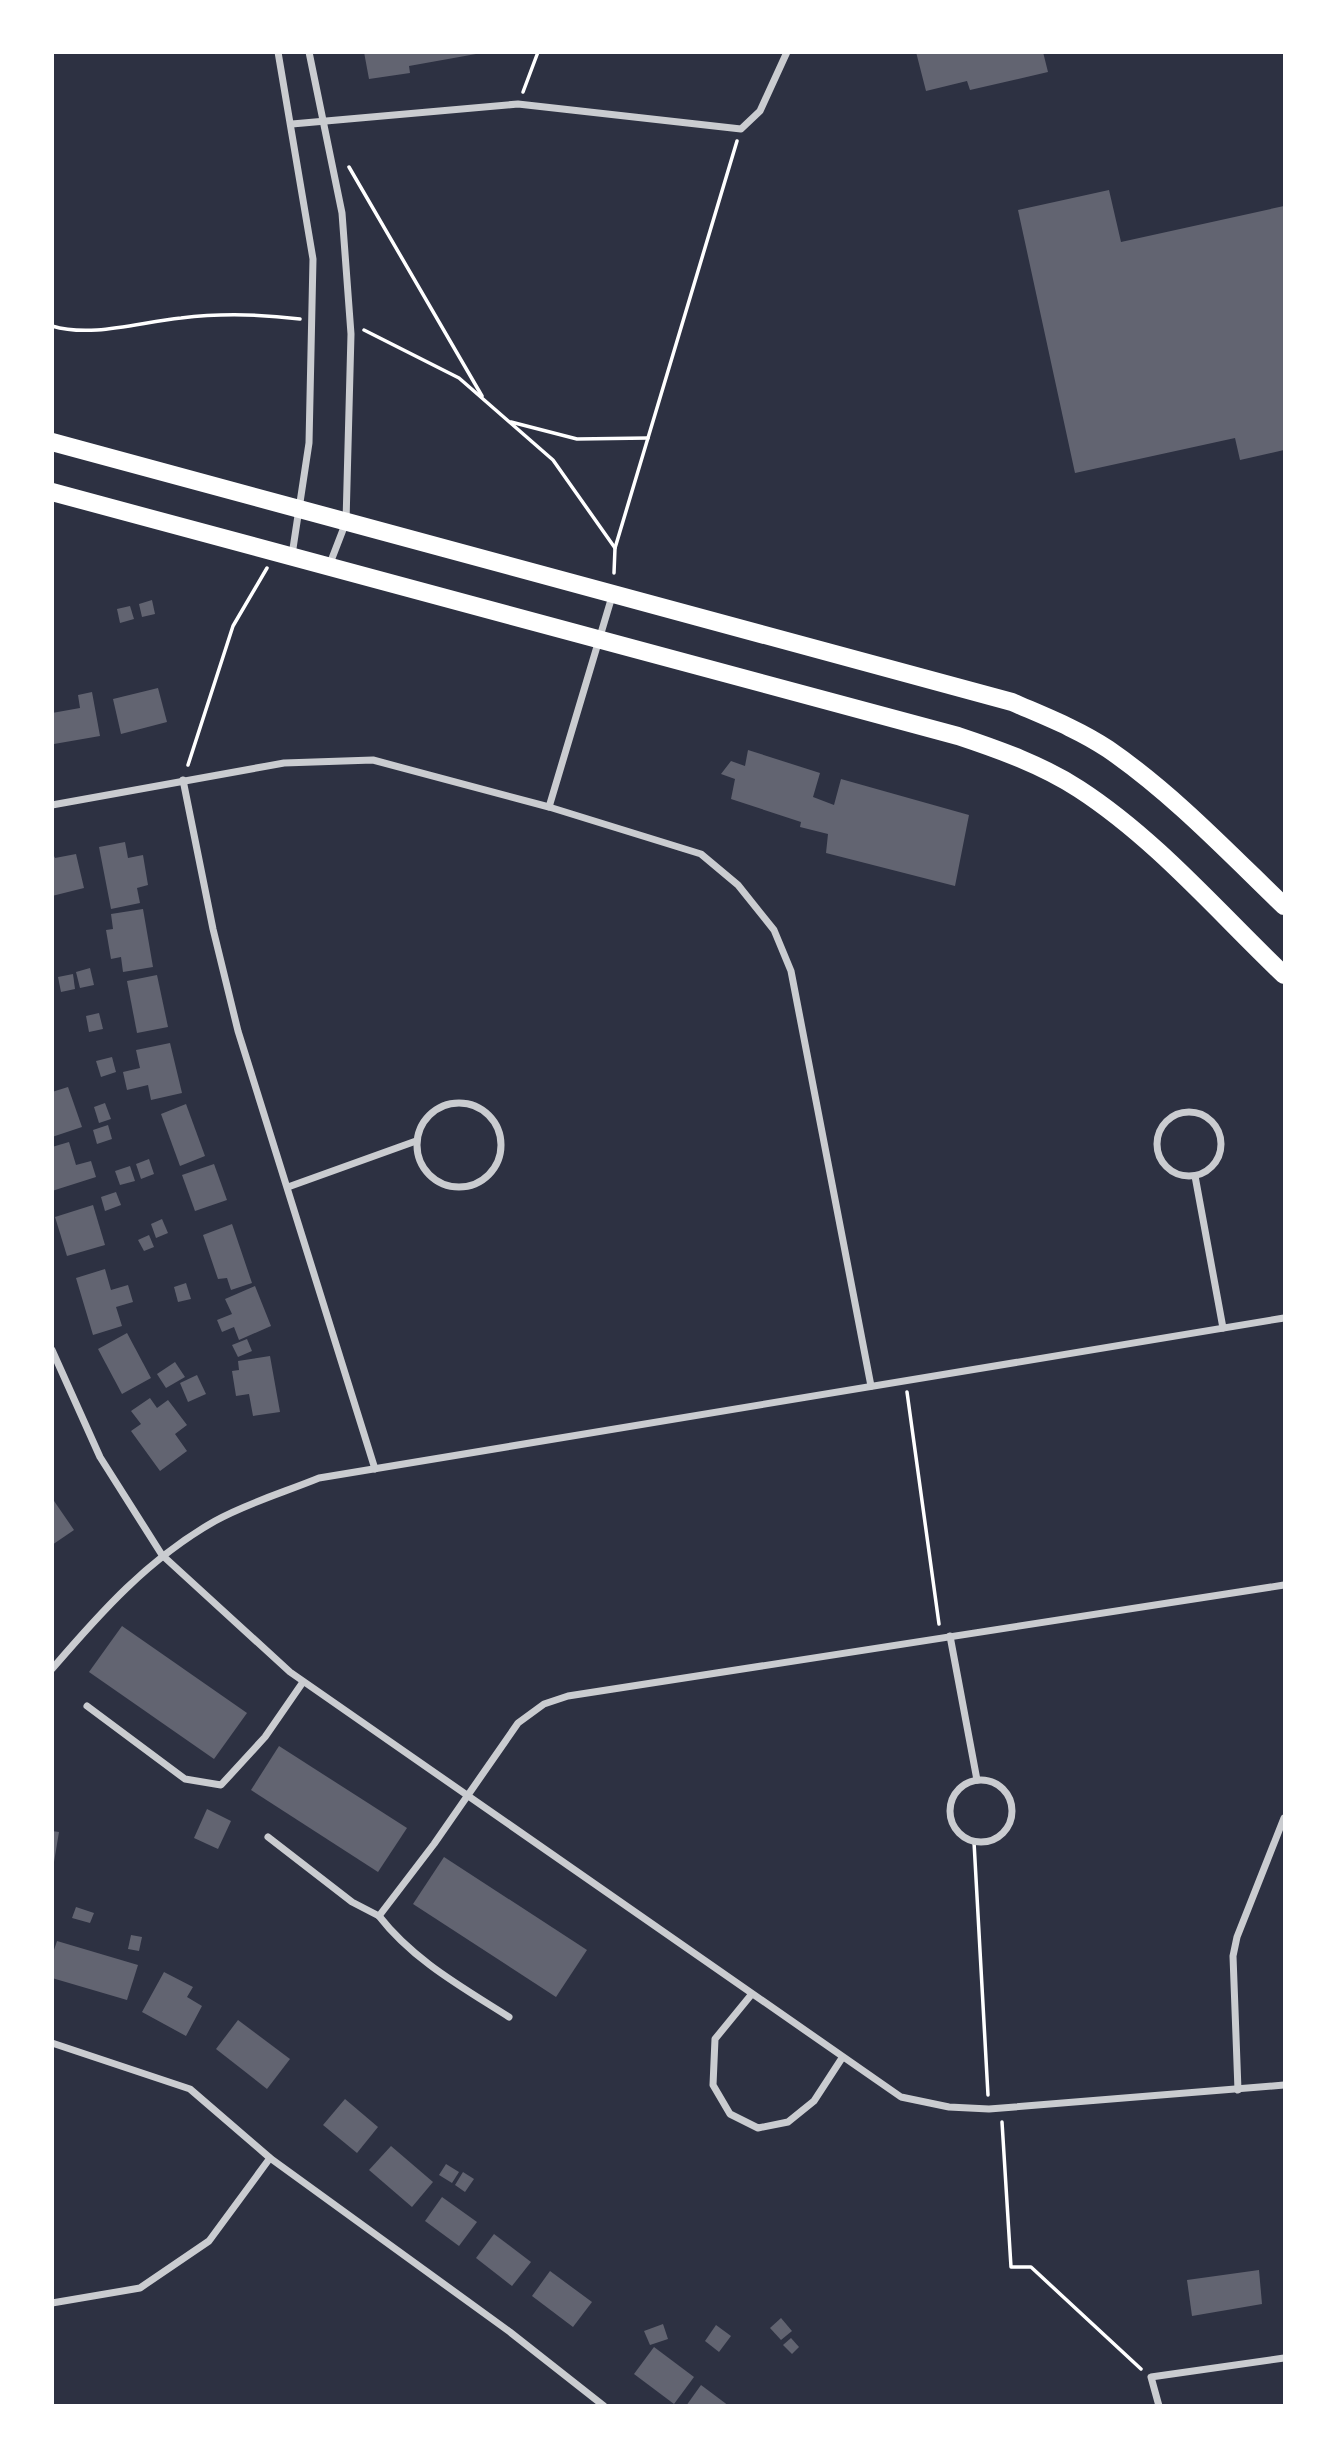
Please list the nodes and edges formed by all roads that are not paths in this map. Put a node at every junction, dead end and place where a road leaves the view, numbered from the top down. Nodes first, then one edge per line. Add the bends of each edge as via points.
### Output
1 (278, 52) edge
2 (309, 52) edge
3 (787, 52) edge
4 (321, 120) junction
5 (292, 124) junction
6 (52, 442) edge
7 (52, 492) edge
8 (298, 509) junction
9 (346, 522) junction
10 (284, 554) junction
11 (329, 567) junction
12 (613, 593) junction
13 (600, 640) junction
14 (183, 780) junction
15 (52, 805) edge
16 (549, 807) junction
17 (1284, 906) edge
18 (1284, 975) edge
19 (416, 1141) junction
20 (1195, 1176) junction
21 (288, 1187) junction
22 (1284, 1318) edge
23 (1223, 1328) junction
24 (52, 1350) edge
25 (871, 1386) junction
26 (375, 1469) junction
27 (162, 1555) junction
28 (1284, 1585) edge
29 (950, 1636) junction
30 (52, 1669) edge
31 (303, 1682) junction
32 (87, 1706) dead end
33 (977, 1780) junction
34 (467, 1797) junction
35 (1284, 1818) edge
36 (268, 1837) dead end
37 (379, 1916) junction
38 (751, 1995) junction
39 (509, 2017) dead end
40 (52, 2043) edge
41 (842, 2058) junction
42 (1284, 2085) edge
43 (1238, 2090) junction
44 (270, 2158) junction
45 (52, 2304) edge
46 (1284, 2358) edge
47 (604, 2406) edge
48 (1159, 2406) edge

1 - 5 street
2 - 4 street
3 - 4 street via 760,111 741,129 518,104
4 - 5 street
4 - 9 street via 342,213 350,323
5 - 8 street via 313,259 309,443
6 - 8 main road
7 - 10 main road
8 - 9 main road
8 - 10 street
9 - 11 street
9 - 12 main road
10 - 11 main road
11 - 13 main road
12 - 13 street
12 - 17 main road via 1012,702 1064,724 1137,771
13 - 16 street
13 - 18 main road via 958,736 1043,769 1079,789 1147,843
14 - 15 street
14 - 16 street via 284,763 373,760
14 - 21 street via 238,1031
16 - 25 street via 701,853 738,885 775,930 791,971
19 - 19 street via 428,1115 440,1106 461,1103 482,1109 492,1118 501,1144 493,1170 470,1186 457,1187 432,1178 423,1167
19 - 21 street
20 - 20 street via 1206,1172 1219,1155 1219,1133 1204,1116 1184,1113 1166,1122 1157,1150 1167,1168
20 - 23 street
21 - 26 street
22 - 23 street
23 - 25 street
24 - 27 street via 100,1457
25 - 26 street
26 - 27 street via 319,1478 216,1520
27 - 30 street via 112,1599
27 - 31 street
28 - 29 street
29 - 33 street
29 - 34 street via 568,1696 544,1704 519,1723
31 - 32 street via 265,1737 221,1785 185,1779
31 - 34 street
33 - 33 street via 1004,1789 1012,1807 1012,1817 994,1840 974,1842 956,1830 950,1810 958,1790
34 - 37 street
34 - 38 street
35 - 43 street via 1233,1956
36 - 37 street via 352,1902
37 - 39 street via 398,1941
38 - 41 street
38 - 41 street via 715,2039 713,2085 730,2114 758,2127 788,2122 814,2101
40 - 44 street via 190,2089
41 - 43 street via 901,2097 949,2107 989,2109
42 - 43 street
44 - 45 street via 209,2241 140,2288
44 - 47 street
46 - 48 street via 1151,2377

